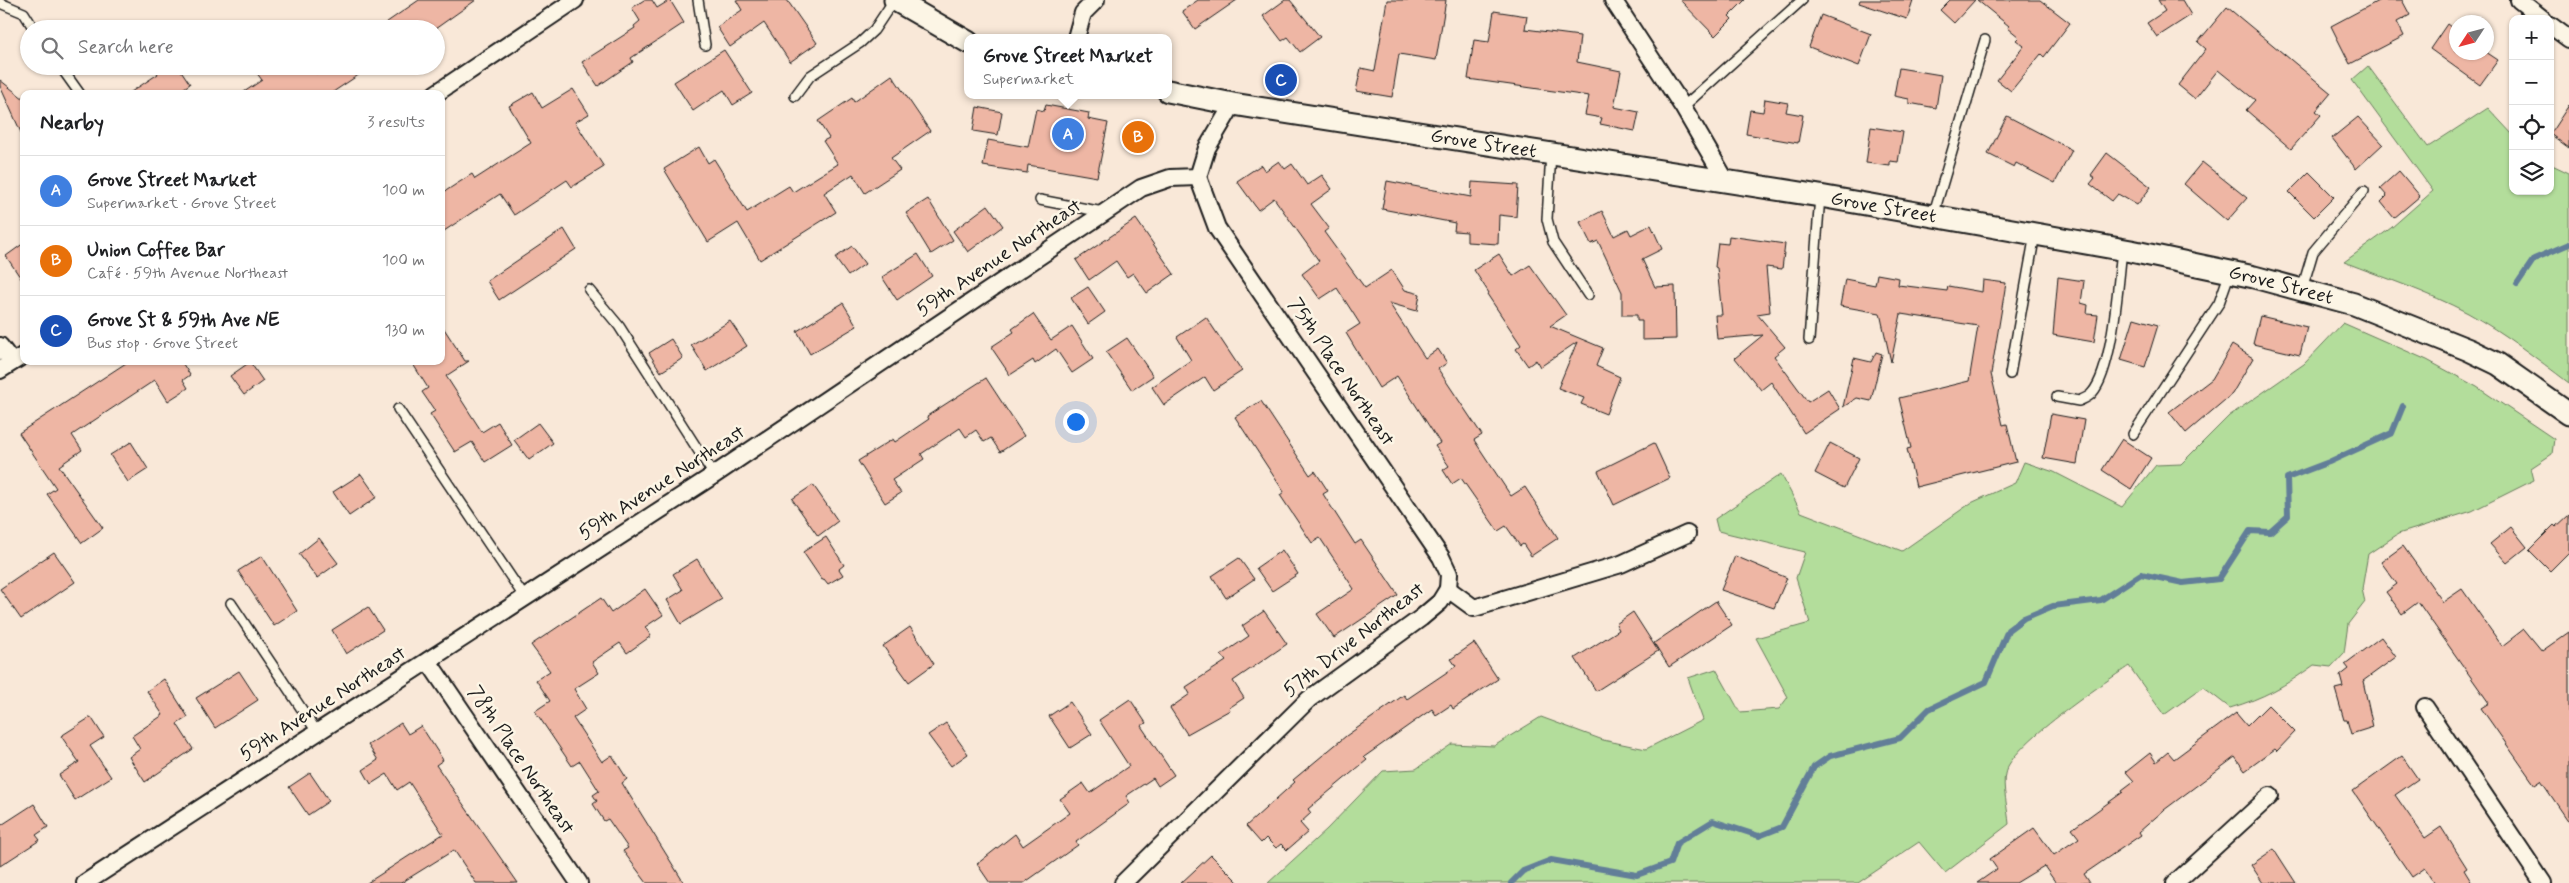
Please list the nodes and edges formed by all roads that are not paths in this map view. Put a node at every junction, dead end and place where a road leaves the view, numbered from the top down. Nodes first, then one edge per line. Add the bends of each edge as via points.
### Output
1 (576, 0) edge
2 (698, 0) edge
3 (894, 0) edge
4 (1096, 0) edge
5 (1613, 0) edge
6 (1802, 0) edge
7 (2519, 0) edge
8 (0, 3) edge
9 (2538, 15) edge
10 (28, 20) edge
11 (2554, 28) edge
12 (1077, 34) edge
13 (964, 40) edge
14 (1985, 40) dead end
15 (2569, 40) edge
16 (705, 45) dead end
17 (66, 75) edge
18 (77, 90) edge
19 (441, 90) edge
20 (1172, 92) edge
21 (795, 96) dead end
22 (1233, 104) junction
23 (1683, 106) junction
24 (1551, 153) junction
25 (1198, 177) junction
26 (1726, 181) junction
27 (2364, 191) dead end
28 (1820, 196) junction
29 (1040, 200) dead end
30 (1106, 213) junction
31 (1933, 216) junction
32 (2035, 234) junction
33 (2122, 250) junction
34 (2230, 272) junction
35 (589, 290) dead end
36 (2302, 290) junction
37 (1588, 295) dead end
38 (1809, 340) dead end
39 (0, 346) edge
40 (12, 362) edge
41 (2010, 374) dead end
42 (2057, 397) dead end
43 (398, 409) dead end
44 (2569, 414) edge
45 (2133, 434) dead end
46 (714, 476) junction
47 (1687, 534) dead end
48 (1448, 589) junction
49 (525, 598) junction
50 (231, 603) dead end
51 (428, 661) junction
52 (2425, 707) dead end
53 (317, 732) junction
54 (2270, 796) dead end
55 (84, 883) edge
56 (579, 883) edge
57 (1123, 883) edge
58 (2175, 883) edge
59 (2543, 883) edge

1 - 19 street
2 - 16 lane
3 - 13 street
3 - 21 lane via 874,30 860,44 810,76
4 - 12 street via 1082,13
5 - 23 street
6 - 23 lane
7 - 9 street
8 - 10 lane via 24,13
11 - 15 street
14 - 31 lane
17 - 18 lane
20 - 22 street, Grove Street
22 - 24 street, Grove Street
22 - 25 street via 1207,148
23 - 26 street
24 - 26 street, Grove Street
24 - 37 lane via 1547,219 1553,242
25 - 30 street, 59th Avenue Northeast via 1170,178 1141,188
25 - 48 street, 75th Place Northeast via 1218,228 1442,557 1449,574
26 - 28 street, Grove Street
27 - 36 lane via 2313,252
28 - 31 street, Grove Street
28 - 38 lane
29 - 30 lane
30 - 46 street, 59th Avenue Northeast
31 - 32 street, Grove Street
32 - 33 street, Grove Street
32 - 41 lane
33 - 34 street, Grove Street
33 - 42 lane via 2114,319 2100,381 2092,394 2079,402
34 - 36 street, Grove Street
34 - 45 lane via 2219,302
35 - 46 lane via 619,326
36 - 44 street, Grove Street via 2354,304 2476,353 2498,364
39 - 40 street
43 - 49 lane
46 - 49 street, 59th Avenue Northeast
47 - 48 street, 57th Drive Northeast via 1622,564 1474,608
48 - 57 street, 57th Drive Northeast via 1440,602 1421,618 1309,699
49 - 51 street, 59th Avenue Northeast
50 - 53 lane
51 - 53 street, 59th Avenue Northeast
51 - 56 street, 78th Place Northeast
52 - 59 street
53 - 55 street, 59th Avenue Northeast
54 - 58 street

